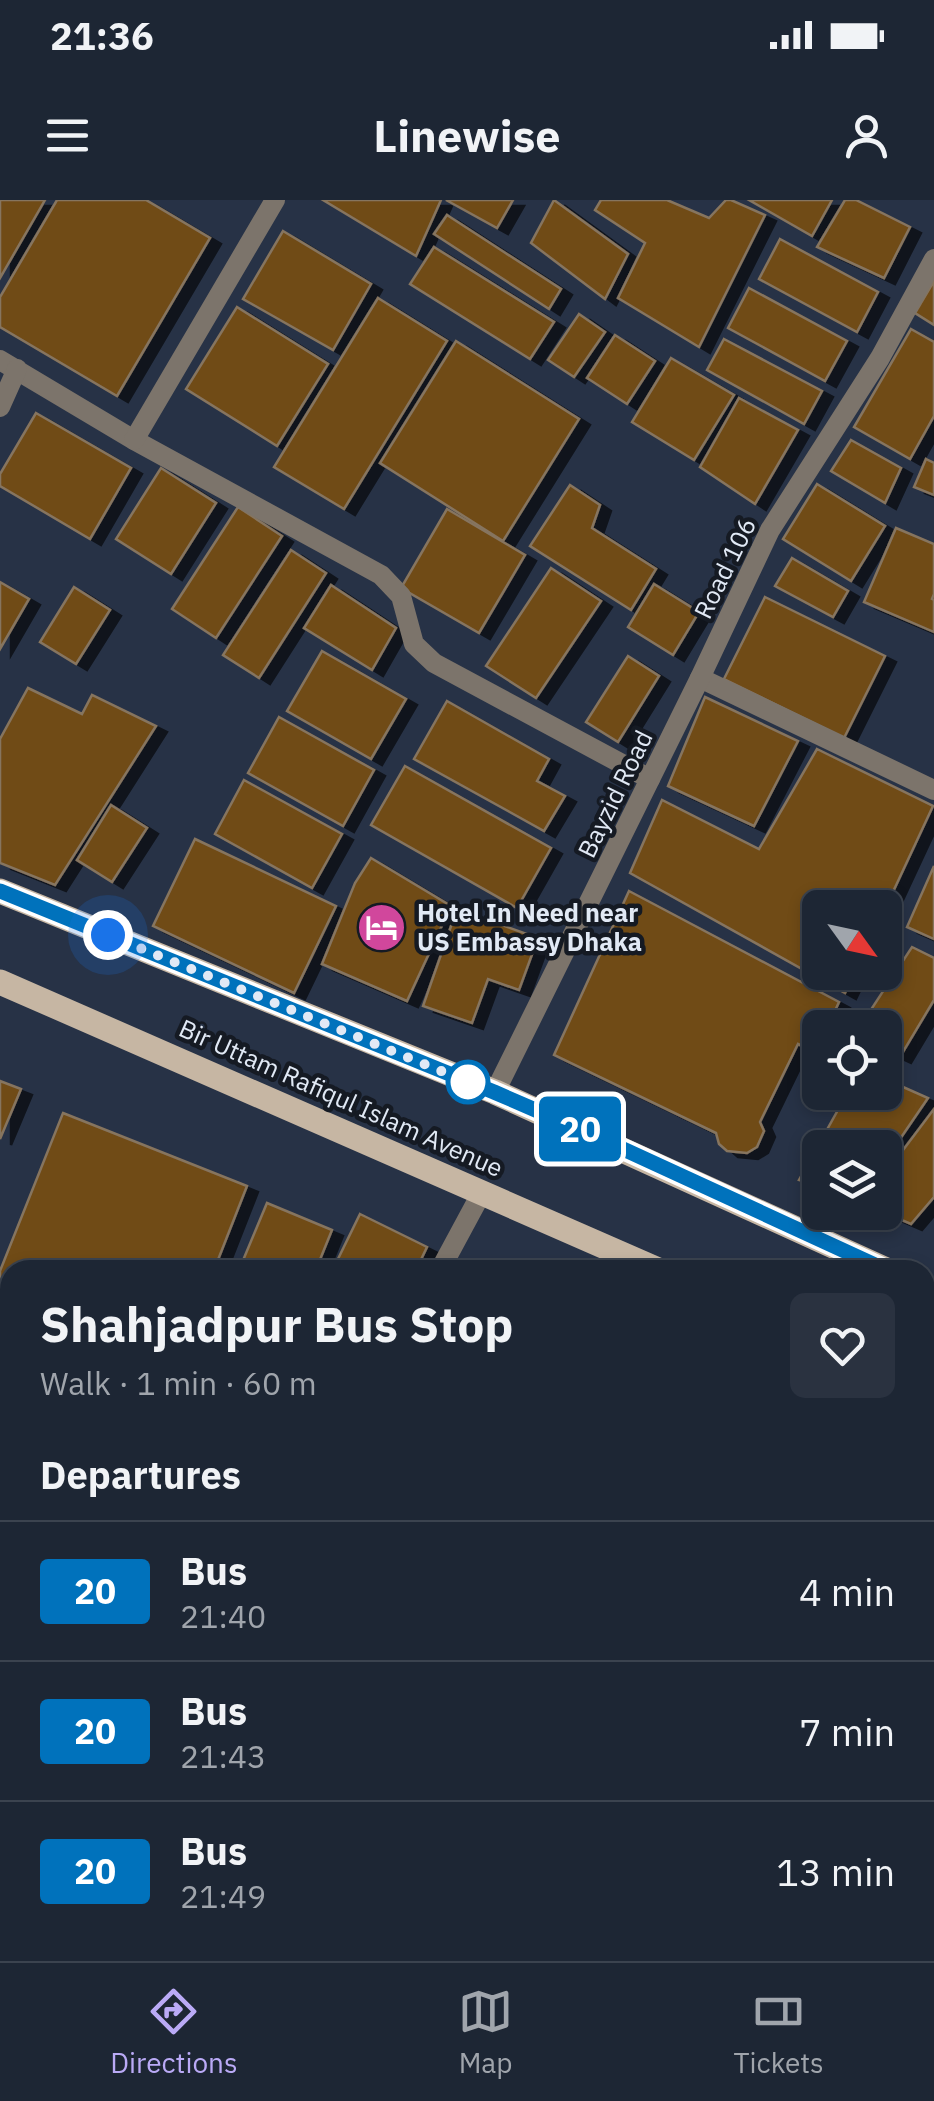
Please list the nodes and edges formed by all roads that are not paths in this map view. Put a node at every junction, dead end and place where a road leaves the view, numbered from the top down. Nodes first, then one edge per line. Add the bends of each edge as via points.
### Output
1 (275, 200) edge
2 (934, 260) edge
3 (8, 365) edge
4 (0, 407) edge
5 (134, 440) junction
6 (700, 678) junction
7 (650, 779) junction
8 (934, 790) edge
9 (0, 891) edge
10 (0, 982) edge
11 (494, 1092) junction
12 (482, 1192) junction
13 (445, 1260) edge
14 (635, 1260) edge
15 (864, 1260) edge

1 - 5 street
2 - 6 street, Road 106 via 770,530
3 - 4 street
3 - 5 street
5 - 7 street via 381,576 401,596 414,644 434,663
6 - 7 street, Bayzid Road
6 - 8 street
7 - 11 street, Bayzid Road
9 - 11 main road
10 - 12 main road, Bir Uttam Rafiqul Islam Avenue
11 - 15 main road
12 - 13 street
12 - 14 main road, Bir Uttam Rafiqul Islam Avenue

